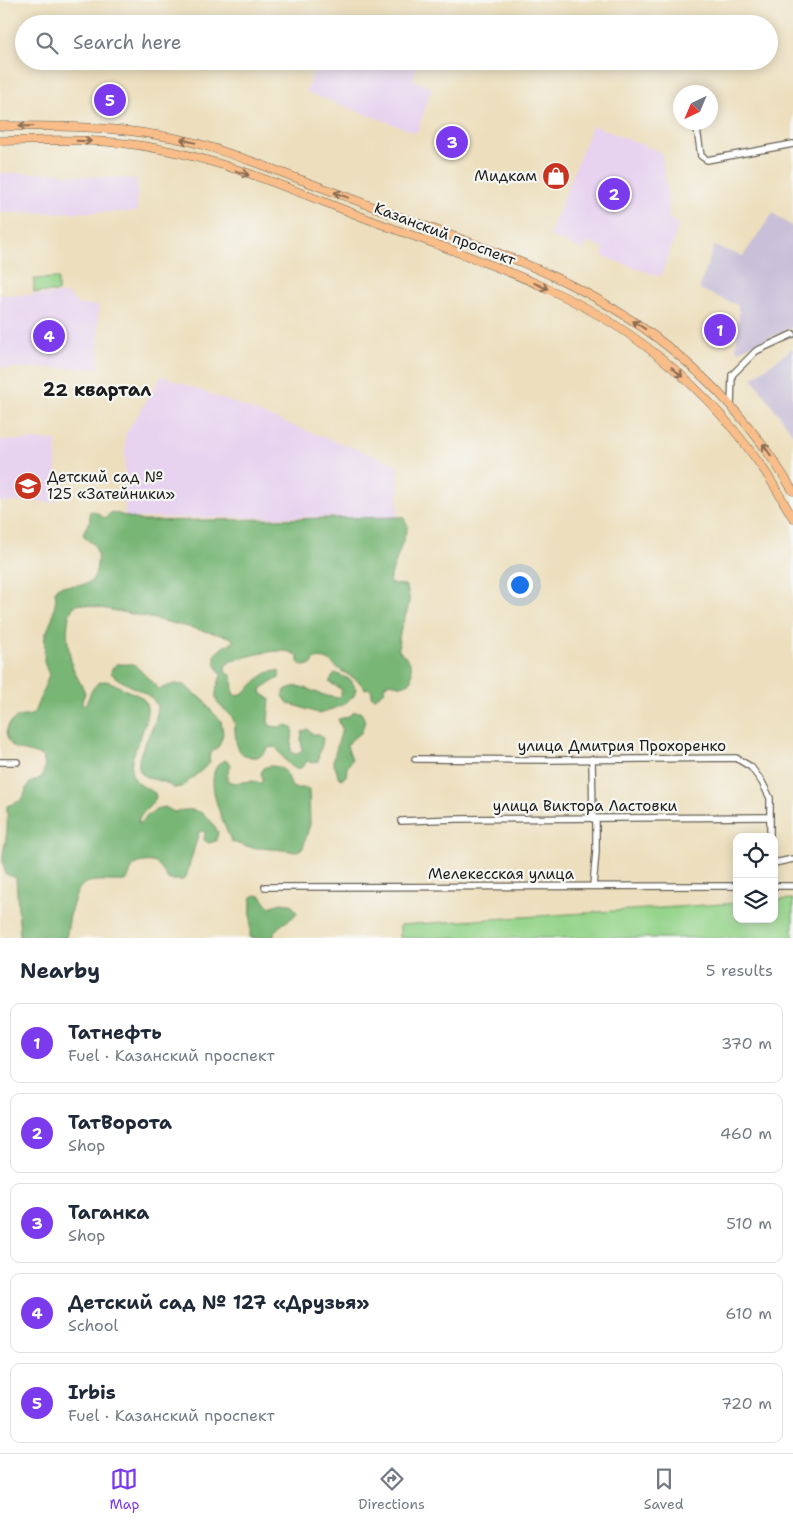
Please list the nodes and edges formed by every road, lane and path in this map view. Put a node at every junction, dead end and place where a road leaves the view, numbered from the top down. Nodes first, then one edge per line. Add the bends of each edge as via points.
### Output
1 (0, 126) edge
2 (697, 130) edge
3 (0, 140) edge
4 (793, 144) edge
5 (386, 212) junction
6 (381, 224) junction
7 (793, 334) edge
8 (731, 406) junction
9 (793, 491) edge
10 (793, 518) edge
11 (414, 759) dead end
12 (592, 759) junction
13 (0, 762) edge
14 (16, 762) dead end
15 (770, 817) junction
16 (594, 819) junction
17 (401, 821) dead end
18 (770, 833) edge
19 (793, 859) edge
20 (778, 862) edge
21 (593, 886) junction
22 (733, 886) edge
23 (778, 886) edge
24 (793, 886) edge
25 (265, 887) dead end

5 -> 1 main road, Казанский проспект via 189,141 100,128
2 - 4 street via 701,156 707,160
3 -> 6 main road, Казанский проспект via 99,141 189,155
5 - 6 main road via 376,218
8 -> 5 main road, Казанский проспект via 681,356 596,298 501,255
6 -> 10 main road, Казанский проспект via 561,295 646,346 701,393 725,420 761,466
7 - 8 street via 756,350 732,374
9 -> 8 main road, Казанский проспект via 756,435
11 - 12 street, улица Дмитрия Прохоренко
12 - 15 street, улица Дмитрия Прохоренко via 736,758 751,767 762,782 770,798
12 - 16 street
13 - 14 street
15 - 16 street, улица Виктора Ластовки
15 - 18 street, улица Дмитрия Прохоренко
16 - 17 street, улица Виктора Ластовки
16 - 21 street
19 - 20 street
21 - 22 street, Мелекесская улица
21 - 25 street, Мелекесская улица
23 - 24 street

